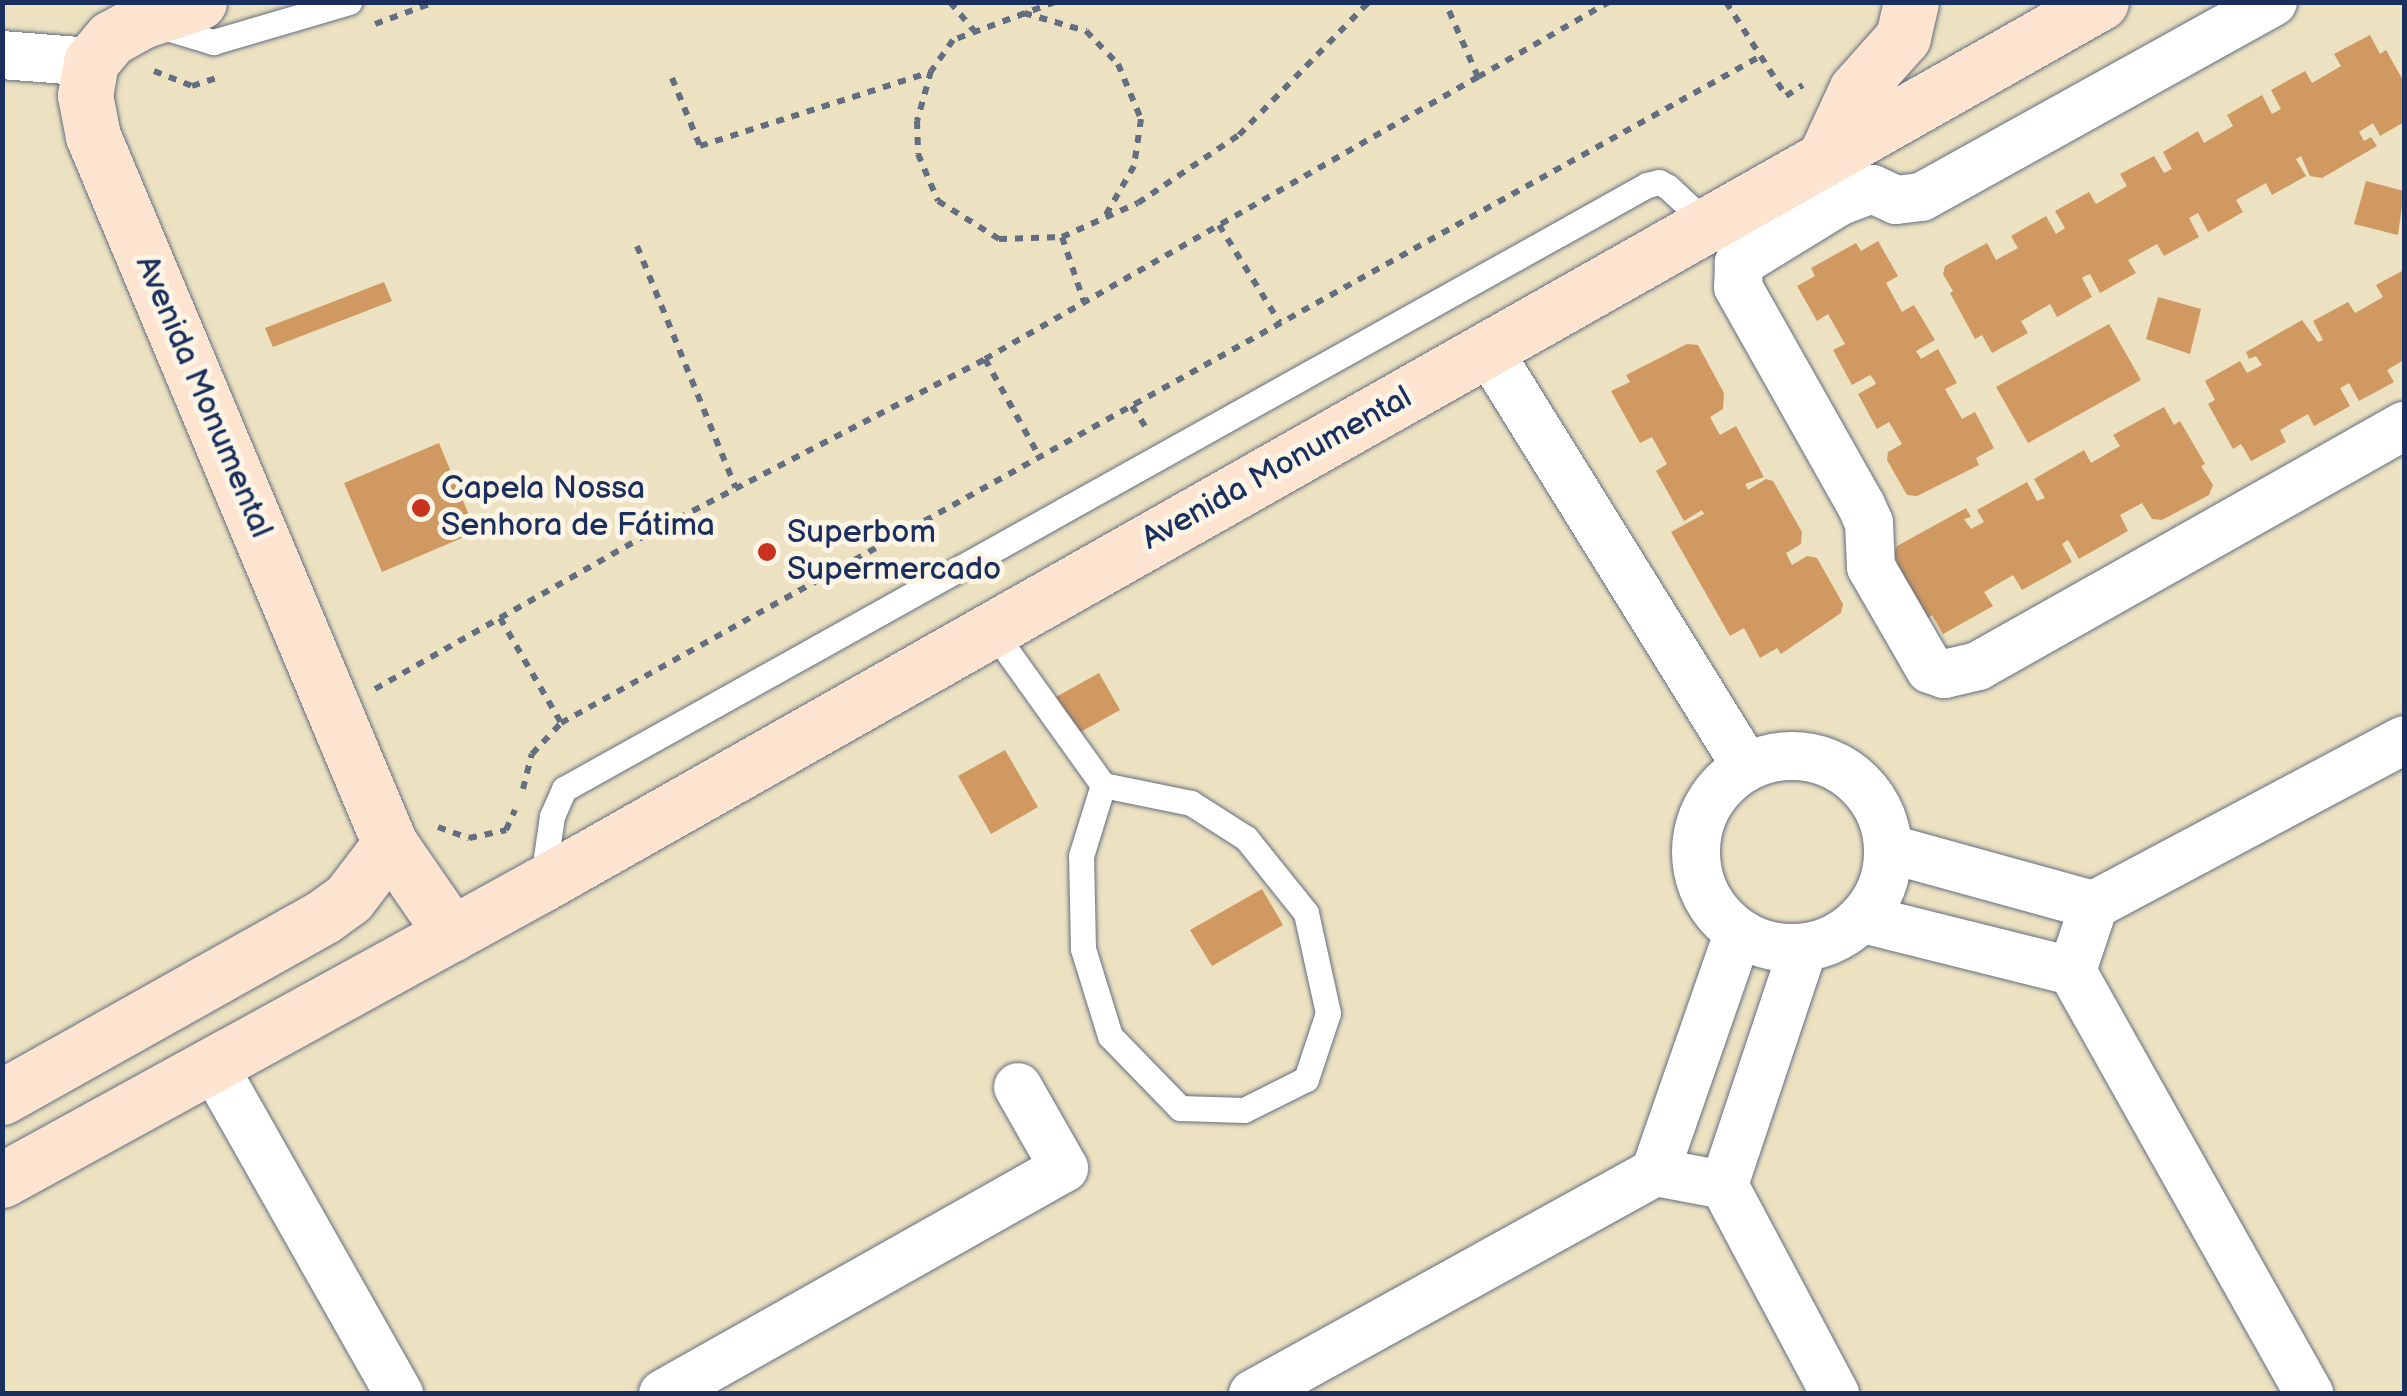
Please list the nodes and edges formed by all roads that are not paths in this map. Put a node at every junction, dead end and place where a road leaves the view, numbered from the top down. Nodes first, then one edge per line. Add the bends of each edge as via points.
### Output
1 (199, 2) edge
2 (349, 2) edge
3 (1912, 2) edge
4 (2272, 2) edge
5 (2095, 3) edge
6 (125, 50) junction
7 (2, 55) edge
8 (1824, 158) junction
9 (1710, 226) junction
10 (1488, 350) junction
11 (2404, 426) edge
12 (992, 630) junction
13 (2404, 740) edge
14 (1745, 765) junction
15 (1104, 786) junction
16 (411, 834) junction
17 (1890, 848) junction
18 (542, 884) junction
19 (2094, 906) junction
20 (1863, 919) junction
21 (452, 934) junction
22 (1738, 934) junction
23 (1802, 948) junction
24 (2072, 971) junction
25 (213, 1065) junction
26 (1018, 1087) dead end
27 (2, 1097) edge
28 (1655, 1172) junction
29 (2, 1180) edge
30 (1724, 1185) junction
31 (399, 1394) edge
32 (663, 1394) edge
33 (1253, 1394) edge
34 (1835, 1394) edge
35 (2310, 1394) edge

1 - 6 street
2 - 6 lane via 214,42
3 - 8 street via 1903,37 1856,90
4 - 11 street via 1920,198 1896,200 1872,189 1840,201 1739,263 1738,287 1861,505 1869,523 1871,568 1930,669 1944,674 1978,666
5 - 8 street, Avenida Monumental
6 - 7 street
6 - 16 street, Avenida Monumental via 85,95 93,136
8 - 9 street, Avenida Monumental
9 - 10 street, Avenida Monumental
9 - 18 lane via 1668,186 1647,185 564,788 552,816
10 - 12 street, Avenida Monumental
10 - 14 street
12 - 15 lane
12 - 18 street, Avenida Monumental
13 - 19 street
14 - 17 street via 1793,754 1841,767 1876,801
14 - 22 street via 1714,792 1697,828 1695,868 1710,905
15 - 15 lane via 1191,803 1246,838 1306,914 1328,1013 1306,1080 1244,1110 1180,1108 1110,1036 1083,949 1081,856
16 - 21 street, Avenida Monumental
16 - 27 street via 323,917
17 - 19 street
17 - 20 street via 1883,886
18 - 21 street, Avenida Monumental
19 - 24 street
20 - 23 street via 1836,939
20 - 24 street
21 - 25 street, Avenida Monumental
22 - 23 street via 1769,946
22 - 28 street
23 - 30 street
24 - 35 street
25 - 29 street, Avenida Monumental
25 - 31 street
26 - 32 street via 1064,1168
28 - 30 street
28 - 33 street
30 - 34 street

